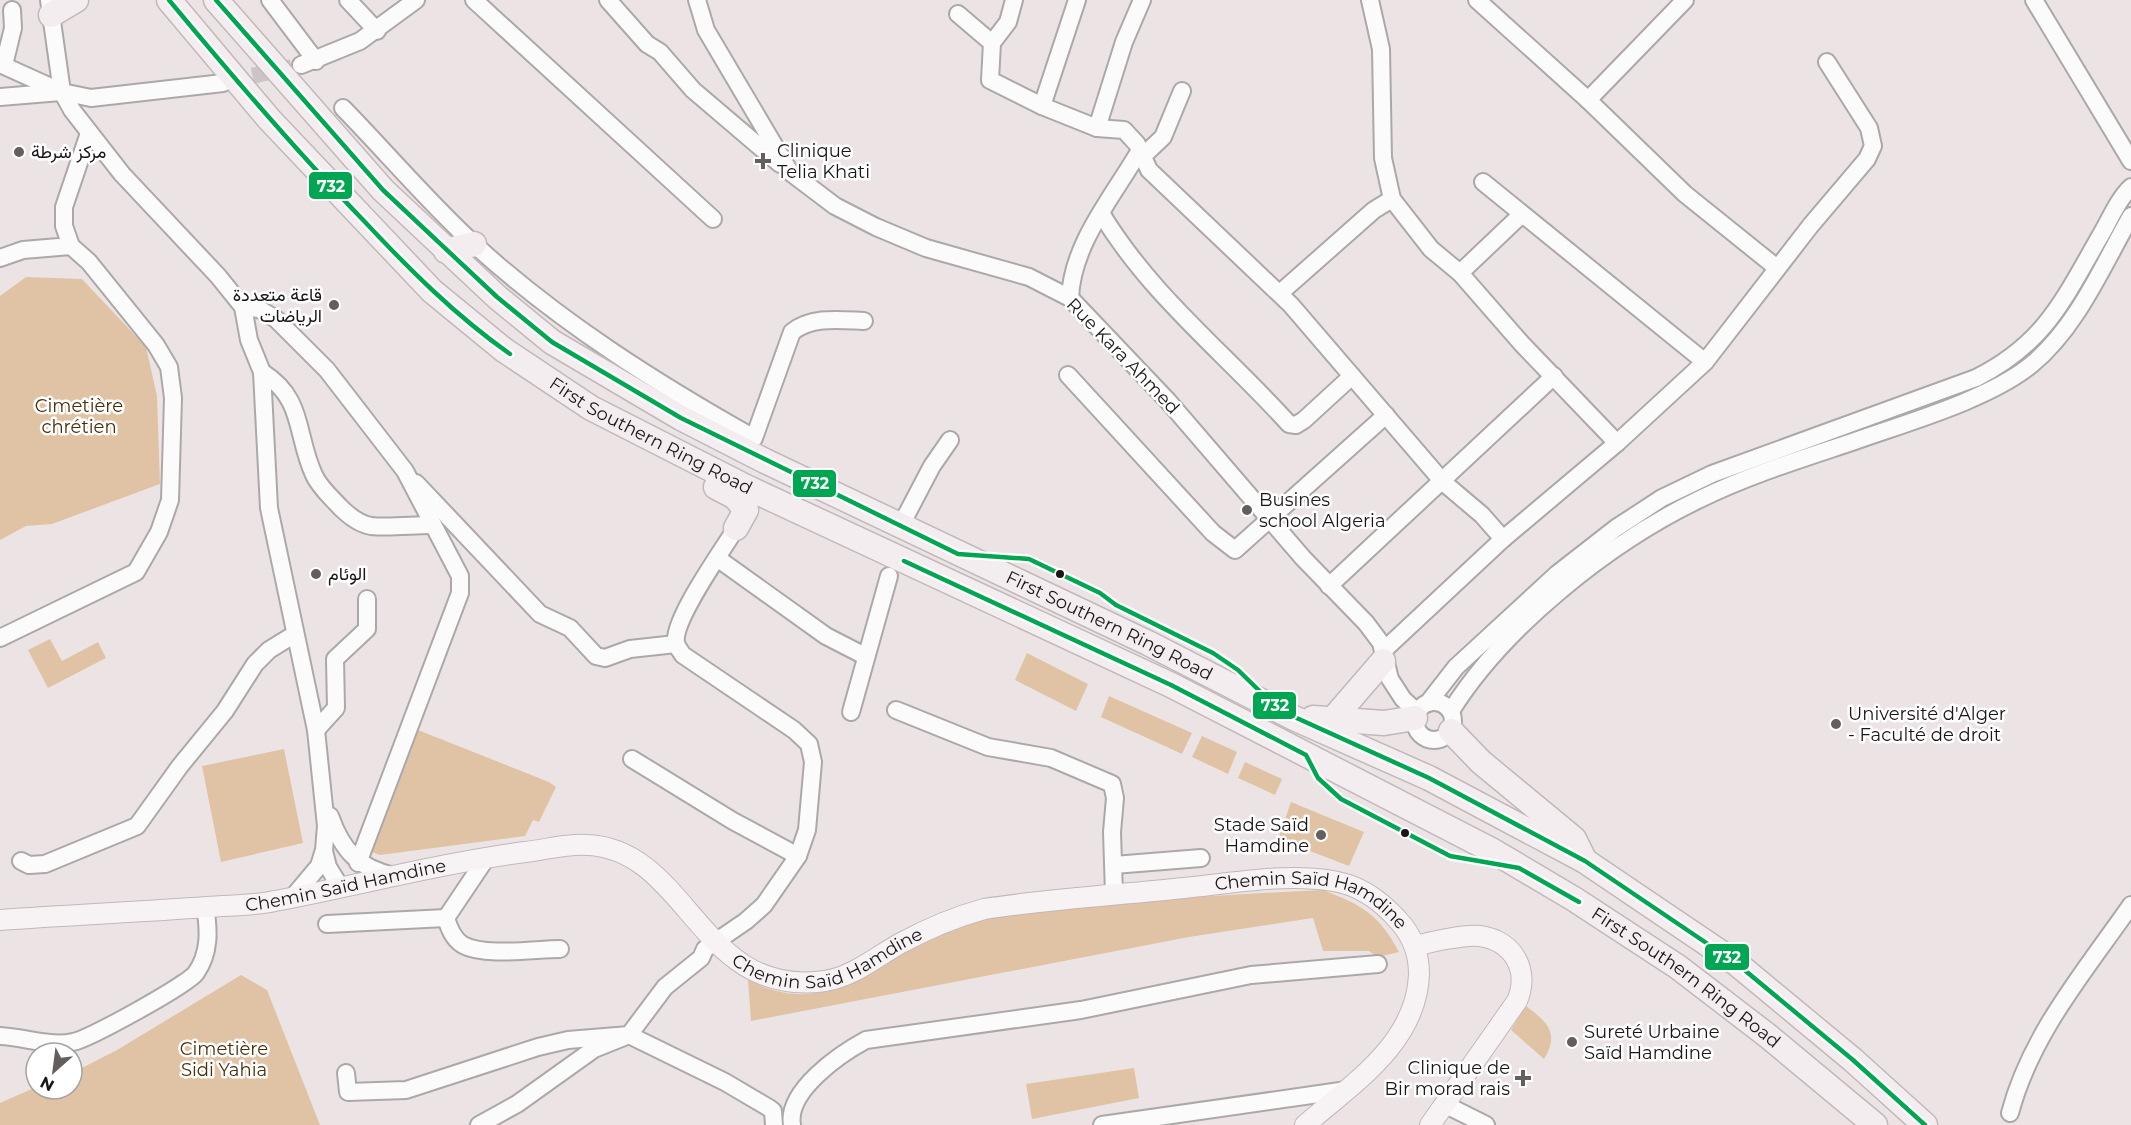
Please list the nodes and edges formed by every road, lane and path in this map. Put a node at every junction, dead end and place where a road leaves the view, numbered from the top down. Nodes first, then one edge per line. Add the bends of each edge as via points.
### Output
1 (76, 0) edge
2 (169, 0) edge
3 (216, 0) edge
4 (227, 0) edge
5 (270, 0) edge
6 (348, 0) edge
7 (416, 0) edge
8 (474, 0) edge
9 (608, 0) edge
10 (697, 0) edge
11 (1014, 0) edge
12 (1077, 0) edge
13 (1142, 0) edge
14 (1370, 0) edge
15 (1477, 0) edge
16 (1685, 0) edge
17 (2034, 0) edge
18 (50, 8) edge
19 (12, 10) dead end
20 (958, 14) dead end
21 (377, 31) junction
22 (992, 44) junction
23 (268, 60) junction
24 (1827, 62) dead end
25 (2, 65) edge
26 (222, 83) tunnel mouth
27 (1182, 91) dead end
28 (62, 92) junction
29 (6, 97) edge
30 (1588, 100) junction
31 (1042, 106) junction
32 (343, 108) dead end
33 (0, 110) edge
34 (1097, 128) junction
35 (89, 133) junction
36 (1142, 158) junction
37 (2131, 161) edge
38 (790, 172) junction
39 (1483, 182) dead end
40 (2131, 187) edge
41 (1392, 199) junction
42 (1101, 213) junction
43 (1522, 214) junction
44 (2131, 216) edge
45 (713, 219) dead end
46 (474, 244) junction
47 (71, 246) junction
48 (446, 251) junction
49 (0, 258) edge
50 (1777, 268) junction
51 (1460, 273) junction
52 (1280, 293) junction
53 (1070, 298) junction
54 (243, 307) junction
55 (864, 321) dead end
56 (1705, 362) junction
57 (262, 372) junction
58 (1068, 375) dead end
59 (1352, 376) junction
60 (1554, 376) junction
61 (1386, 415) junction
62 (621, 424) junction
63 (754, 438) junction
64 (950, 440) dead end
65 (1617, 443) junction
66 (405, 471) junction
67 (1443, 482) junction
68 (1270, 519) junction
69 (896, 523) junction
70 (432, 525) junction
71 (736, 528) joint
72 (1503, 539) junction
73 (717, 558) junction
74 (893, 567) junction
75 (1329, 586) junction
76 (367, 599) dead end
77 (295, 634) junction
78 (0, 638) edge
79 (676, 644) junction
80 (865, 656) junction
81 (1383, 656) junction
82 (1421, 709) junction
83 (896, 710) dead end
84 (850, 712) dead end
85 (1296, 719) junction
86 (1333, 719) junction
87 (1451, 721) junction
88 (316, 730) junction
89 (632, 759) dead end
90 (323, 792) junction
91 (344, 848) junction
92 (324, 850) junction
93 (798, 856) junction
94 (487, 857) junction
95 (1201, 858) dead end
96 (21, 861) dead end
97 (1585, 861) junction
98 (358, 863) junction
99 (1114, 866) junction
100 (397, 876) junction
101 (341, 888) junction
102 (1114, 894) junction
103 (293, 897) junction
104 (2131, 905) edge
105 (205, 907) junction
106 (446, 918) junction
107 (0, 920) edge
108 (327, 924) dead end
109 (714, 943) junction
110 (1416, 946) junction
111 (560, 949) dead end
112 (1377, 964) dead end
113 (0, 1035) edge
114 (628, 1035) junction
115 (346, 1073) dead end
116 (1347, 1090) junction
117 (1444, 1104) junction
118 (2010, 1113) dead end
119 (479, 1125) edge
120 (774, 1125) edge
121 (792, 1125) edge
122 (1102, 1125) edge
123 (1305, 1125) edge
124 (1430, 1125) edge
125 (1486, 1125) edge
126 (1875, 1125) edge
127 (1925, 1125) edge

1 - 18 highway
2 - 62 highway, First Southern Ring Road via 269,119 432,291 504,350
3 - 23 highway, First Southern Ring Road
4 - 23 highway
5 - 21 street via 308,63
6 - 21 street
7 - 21 street
8 - 45 street
9 - 38 street via 693,90
10 - 38 street, Rue Kara Ahmed via 706,30
11 - 22 street via 1008,22
12 - 31 street
13 - 34 street via 1124,42
14 - 41 street via 1381,49 1383,158
15 - 30 street
16 - 30 street
17 - 37 street
18 - 28 street
19 - 25 street via 13,28
20 - 22 street
22 - 31 street via 990,80
23 - 48 highway, First Southern Ring Road via 383,190
24 - 50 street via 1869,128 1873,147
25 - 28 street
26 - 28 street via 91,98
27 - 36 street via 1162,137
28 - 29 street
28 - 35 street
29 - 33 street
30 - 50 street via 1684,194
31 - 34 street
32 - 46 street
34 - 36 street via 1124,130 1137,144
35 - 47 street via 64,207 64,225
35 - 54 street
36 - 42 street via 1137,155
36 - 52 street via 1171,192
38 - 53 street, Rue Kara Ahmed via 835,206 876,227 926,248 1029,277
39 - 43 street
40 - 82 street via 2062,304 2016,355 1976,378 1712,474 1662,498 1557,574 1456,667
41 - 51 street via 1431,249
41 - 52 street via 1366,216
42 - 53 street via 1076,264
42 - 59 street via 1121,246 1186,320 1289,424 1304,420
43 - 51 street
43 - 56 street
44 - 87 street via 2064,331 2030,366 1988,392 1740,482 1650,526 1542,607 1487,662
46 - 48 highway
46 - 63 street via 535,296 602,344
47 - 49 street via 23,250
47 - 78 street via 89,262 169,367 173,398 170,500 159,532 136,572
48 - 69 highway, First Southern Ring Road via 552,342 612,380
50 - 56 street
51 - 60 street
52 - 59 street
53 - 68 street, Rue Kara Ahmed via 1168,401
54 - 57 street via 249,340
54 - 66 street via 260,309 276,319 327,370
55 - 63 street via 815,321 801,324 792,332
56 - 65 street
57 - 70 street via 287,393 295,407 314,474 347,514 371,526
57 - 77 street via 269,508
58 - 68 street via 1226,544 1237,549
59 - 61 street
60 - 65 street
60 - 67 street
61 - 67 street
61 - 68 street
62 - 71 highway via 653,454 744,504 746,510
62 - 74 highway, First Southern Ring Road
63 - 69 highway
64 - 69 street
65 - 72 street
66 - 70 street
66 - 79 street via 540,614 570,628 596,656 605,658 630,649
67 - 72 street
67 - 75 street
68 - 75 street, Rue Kara Ahmed
69 - 85 highway, First Southern Ring Road via 1148,643
70 - 98 street via 460,576 460,592
71 - 73 street
72 - 81 street
73 - 79 street via 691,600
73 - 80 street via 826,636
74 - 80 street
74 - 126 highway, First Southern Ring Road via 1171,685 1494,851 1678,967
75 - 81 street, Rue Kara Ahmed via 1366,622 1381,643
76 - 88 street via 367,629 335,659 336,708
77 - 88 street
77 - 96 street via 268,650 255,664 225,711 136,826 45,864
79 - 93 street via 690,661 809,744 813,762 811,802
80 - 84 street
81 - 82 street, Rue Kara Ahmed via 1390,679 1400,694
81 - 86 highway
82 - 86 highway via 1383,723
82 - 87 street via 1442,703
82 - 87 street via 1417,731 1428,740 1441,740
83 - 99 street via 988,747 1051,758 1107,781 1114,787 1115,798
85 - 86 highway
85 - 97 highway, First Southern Ring Road via 1428,778
87 - 97 highway via 1480,762 1574,839
88 - 90 street
89 - 93 street
90 - 91 street
90 - 92 street
91 - 98 street
91 - 101 street via 347,864
92 - 101 street via 328,867
92 - 103 street via 315,874
93 - 109 street via 756,913
94 - 100 main road, Chemin Saïd Hamdine
94 - 106 street
94 - 109 main road, Chemin Saïd Hamdine via 588,844 612,849 644,866
95 - 99 street
97 - 127 highway, First Southern Ring Road via 1736,963
98 - 100 street
99 - 102 street
100 - 101 main road, Chemin Saïd Hamdine
101 - 103 main road, Chemin Saïd Hamdine
102 - 109 main road, Chemin Saïd Hamdine via 1022,903 959,916 828,981 765,977
102 - 110 main road, Chemin Saïd Hamdine via 1279,879 1332,880 1379,901 1404,926
103 - 105 main road, Chemin Saïd Hamdine
104 - 118 street via 2048,1026 2026,1067
105 - 107 main road, Chemin Saïd Hamdine
105 - 113 street via 209,935 203,957 195,974 167,994 75,1042 57,1044
106 - 108 street
106 - 111 street via 450,931 462,944 482,950
109 - 114 street via 665,987
110 - 116 main road, Chemin Saïd Hamdine via 1418,986 1407,1023 1388,1050
110 - 117 main road via 1480,936 1508,949 1518,961 1524,981 1517,1001
112 - 121 street via 1251,975 1081,1010 866,1040 837,1059 802,1091 791,1111
114 - 115 street via 538,1047 406,1090 348,1092
114 - 119 street via 594,1049 518,1104
114 - 120 street via 769,1108
116 - 122 street
116 - 123 main road, Chemin Saïd Hamdine
117 - 124 main road
117 - 125 street

